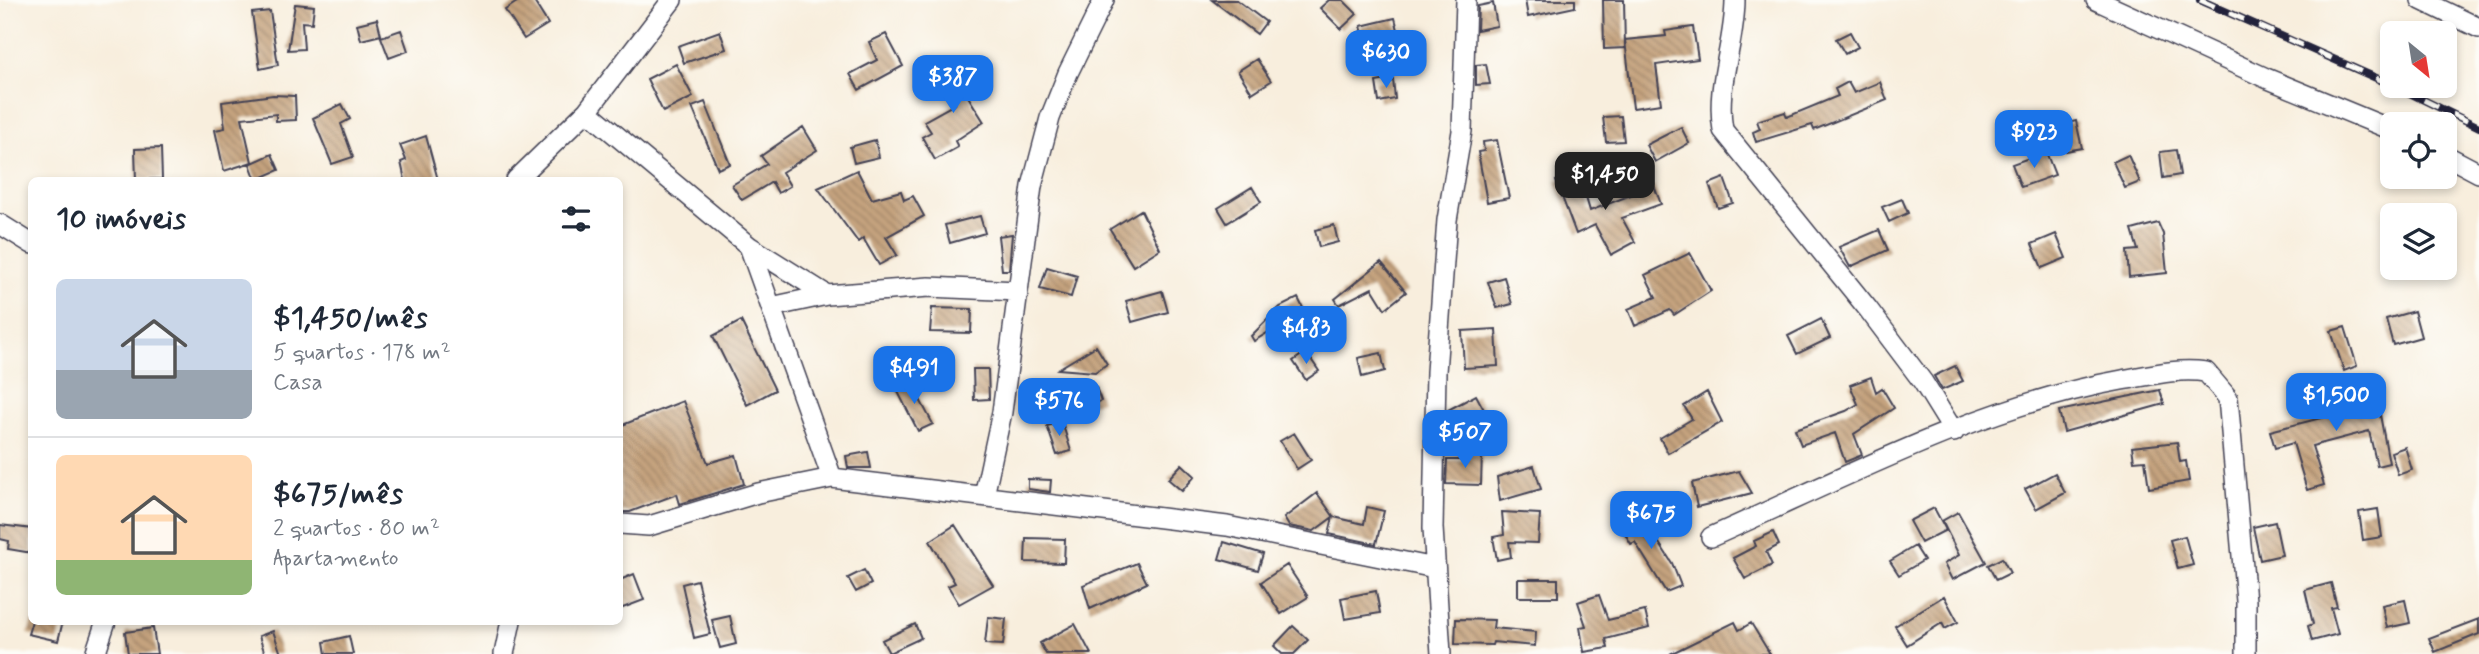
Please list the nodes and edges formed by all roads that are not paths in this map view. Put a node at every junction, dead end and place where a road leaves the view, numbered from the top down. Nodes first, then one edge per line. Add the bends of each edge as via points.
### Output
1 (672, 0) edge
2 (1104, 0) edge
3 (1466, 0) edge
4 (1735, 0) edge
5 (2096, 0) edge
6 (2421, 0) edge
7 (2479, 28) edge
8 (587, 111) junction
9 (2380, 125) edge
10 (2457, 161) edge
11 (537, 170) edge
12 (2479, 173) edge
13 (0, 224) edge
14 (28, 242) edge
15 (749, 246) junction
16 (1018, 291) junction
17 (827, 295) junction
18 (771, 307) junction
19 (1954, 432) junction
20 (832, 478) junction
21 (984, 496) junction
22 (623, 524) edge
23 (1711, 537) dead end
24 (1436, 568) junction
25 (105, 625) edge
26 (509, 625) edge
27 (95, 654) edge
28 (504, 654) edge
29 (1441, 654) edge
30 (2246, 654) edge

1 - 8 street
2 - 16 street via 1051,118 1032,186
3 - 24 street via 1462,131 1447,219 1436,372
4 - 19 street via 1723,75 1723,131 1868,309
5 - 9 street
6 - 7 street
8 - 11 street
8 - 15 street
10 - 12 street
13 - 14 street
15 - 17 street
15 - 18 street
16 - 17 street via 929,287
16 - 21 street via 998,440
17 - 18 street
18 - 20 street
19 - 23 street
19 - 30 street via 2018,405 2088,386 2183,369 2206,373 2228,398 2246,601
20 - 21 street
20 - 22 street via 758,493 649,526
21 - 24 street via 1227,526
24 - 29 street
25 - 27 street
26 - 28 street

